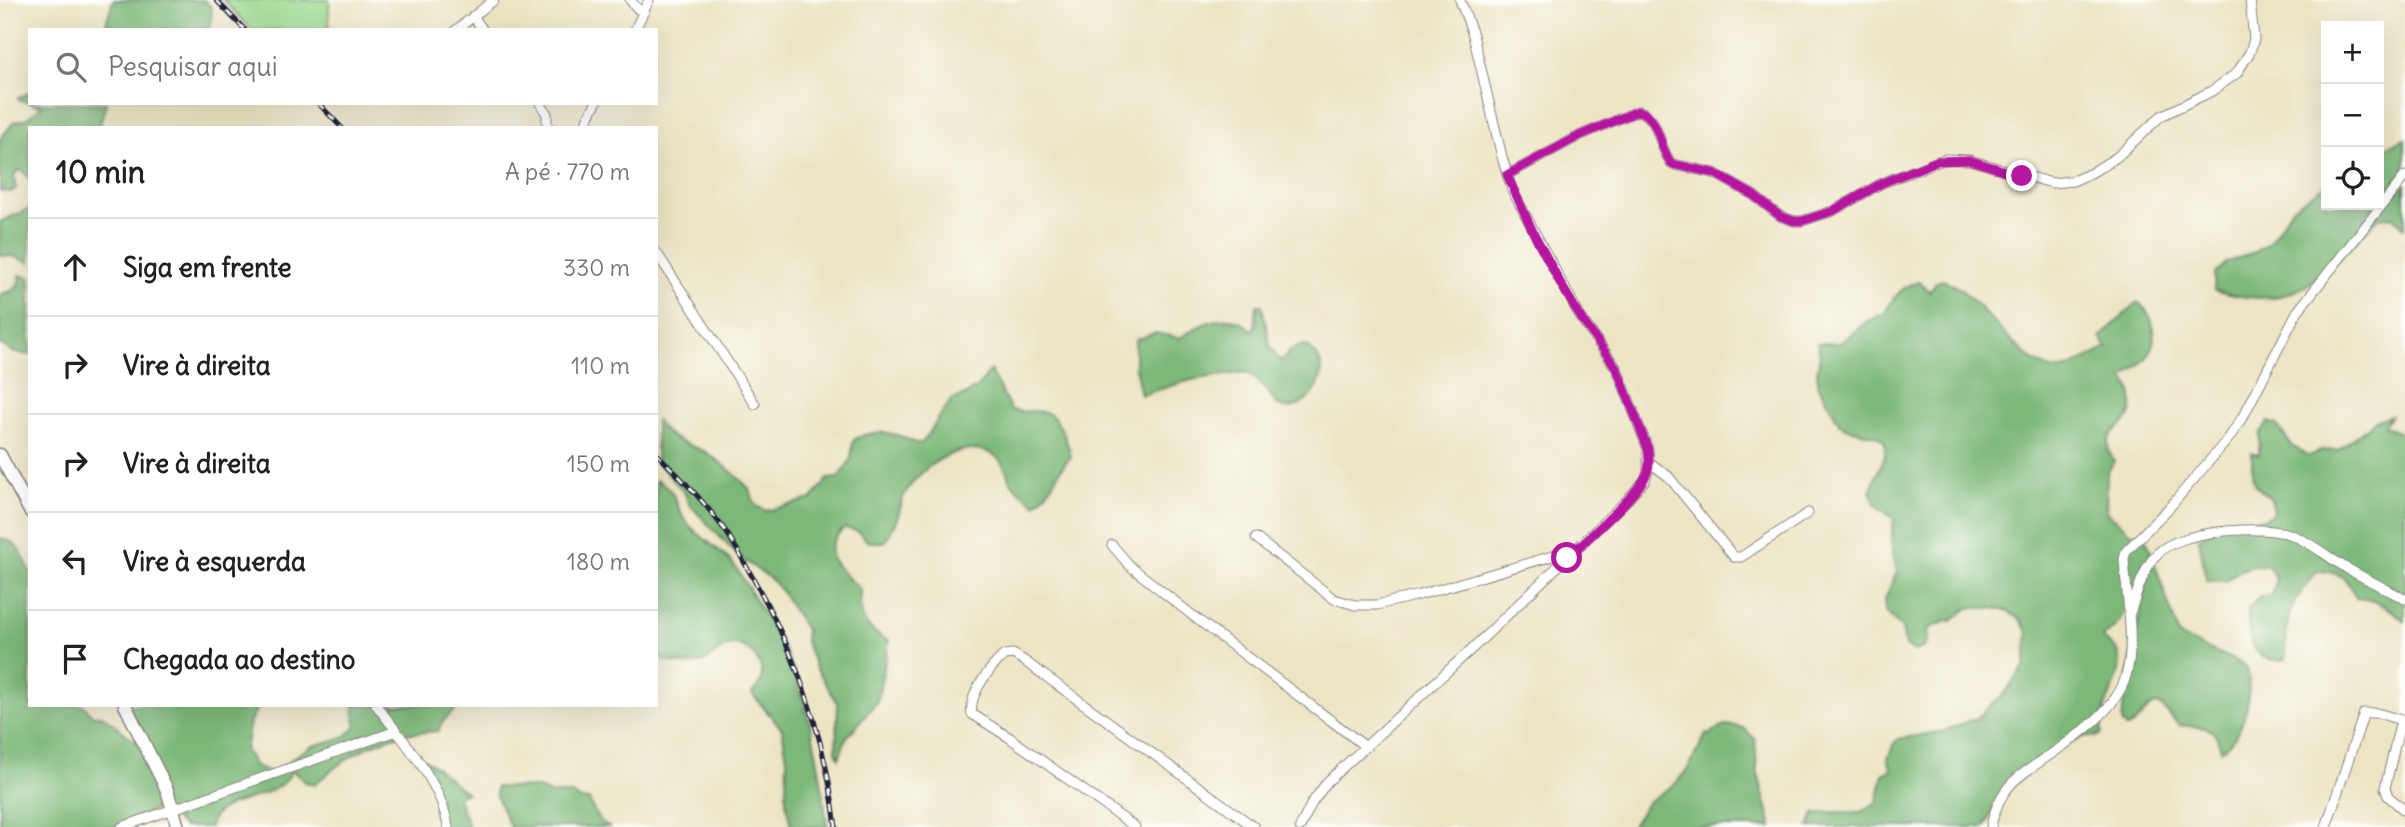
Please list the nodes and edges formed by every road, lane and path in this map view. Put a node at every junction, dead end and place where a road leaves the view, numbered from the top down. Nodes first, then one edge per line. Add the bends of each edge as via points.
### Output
1 (494, 0) edge
2 (630, 0) edge
3 (649, 0) edge
4 (1460, 0) edge
5 (2250, 0) edge
6 (638, 9) dead end
7 (473, 16) junction
8 (458, 28) edge
9 (482, 28) edge
10 (636, 28) edge
11 (541, 105) edge
12 (595, 105) edge
13 (547, 126) edge
14 (586, 126) edge
15 (1507, 175) junction
16 (2405, 176) edge
17 (658, 255) edge
18 (755, 404) dead end
19 (0, 455) edge
20 (1649, 462) junction
21 (28, 507) edge
22 (1808, 513) dead end
23 (1256, 538) dead end
24 (1112, 545) dead end
25 (1567, 558) junction
26 (2405, 599) edge
27 (2128, 617) junction
28 (126, 707) edge
29 (378, 707) edge
30 (2403, 721) edge
31 (396, 731) junction
32 (1366, 747) junction
33 (173, 809) junction
34 (2405, 811) edge
35 (122, 827) edge
36 (178, 827) edge
37 (447, 827) edge
38 (1135, 827) edge
39 (1254, 827) edge
40 (1300, 827) edge
41 (1991, 827) edge
42 (2326, 827) edge

1 - 7 street
2 - 6 street
3 - 10 street
4 - 15 street
5 - 15 street via 2253,39 2237,74 2161,116 2117,157 2073,181 2052,183 1969,160 1945,159 1882,183 1833,211 1794,221 1714,173 1672,164 1653,121 1638,111
7 - 8 street
7 - 9 street
11 - 13 street
12 - 14 street
15 - 20 street via 1568,297 1617,369 1635,410
16 - 27 street via 2297,312 2229,438 2126,551
17 - 18 street
19 - 21 main road
20 - 22 street via 1668,476 1734,557
20 - 25 street via 1645,480
23 - 25 street via 1334,599 1366,606 1556,555
24 - 32 street via 1130,566 1187,612
25 - 32 street
26 - 27 street via 2294,536 2240,530 2195,536 2163,548 2145,573
27 - 41 street via 2130,656 2120,690 2073,739 2011,784 2000,798
28 - 33 main road
29 - 31 street
30 - 34 street via 2385,788
30 - 42 street via 2364,713
31 - 33 street
31 - 37 street via 440,797
32 - 40 street via 1319,791
33 - 35 street
33 - 36 main road
38 - 39 street via 972,715 977,691 1004,655 1023,660

